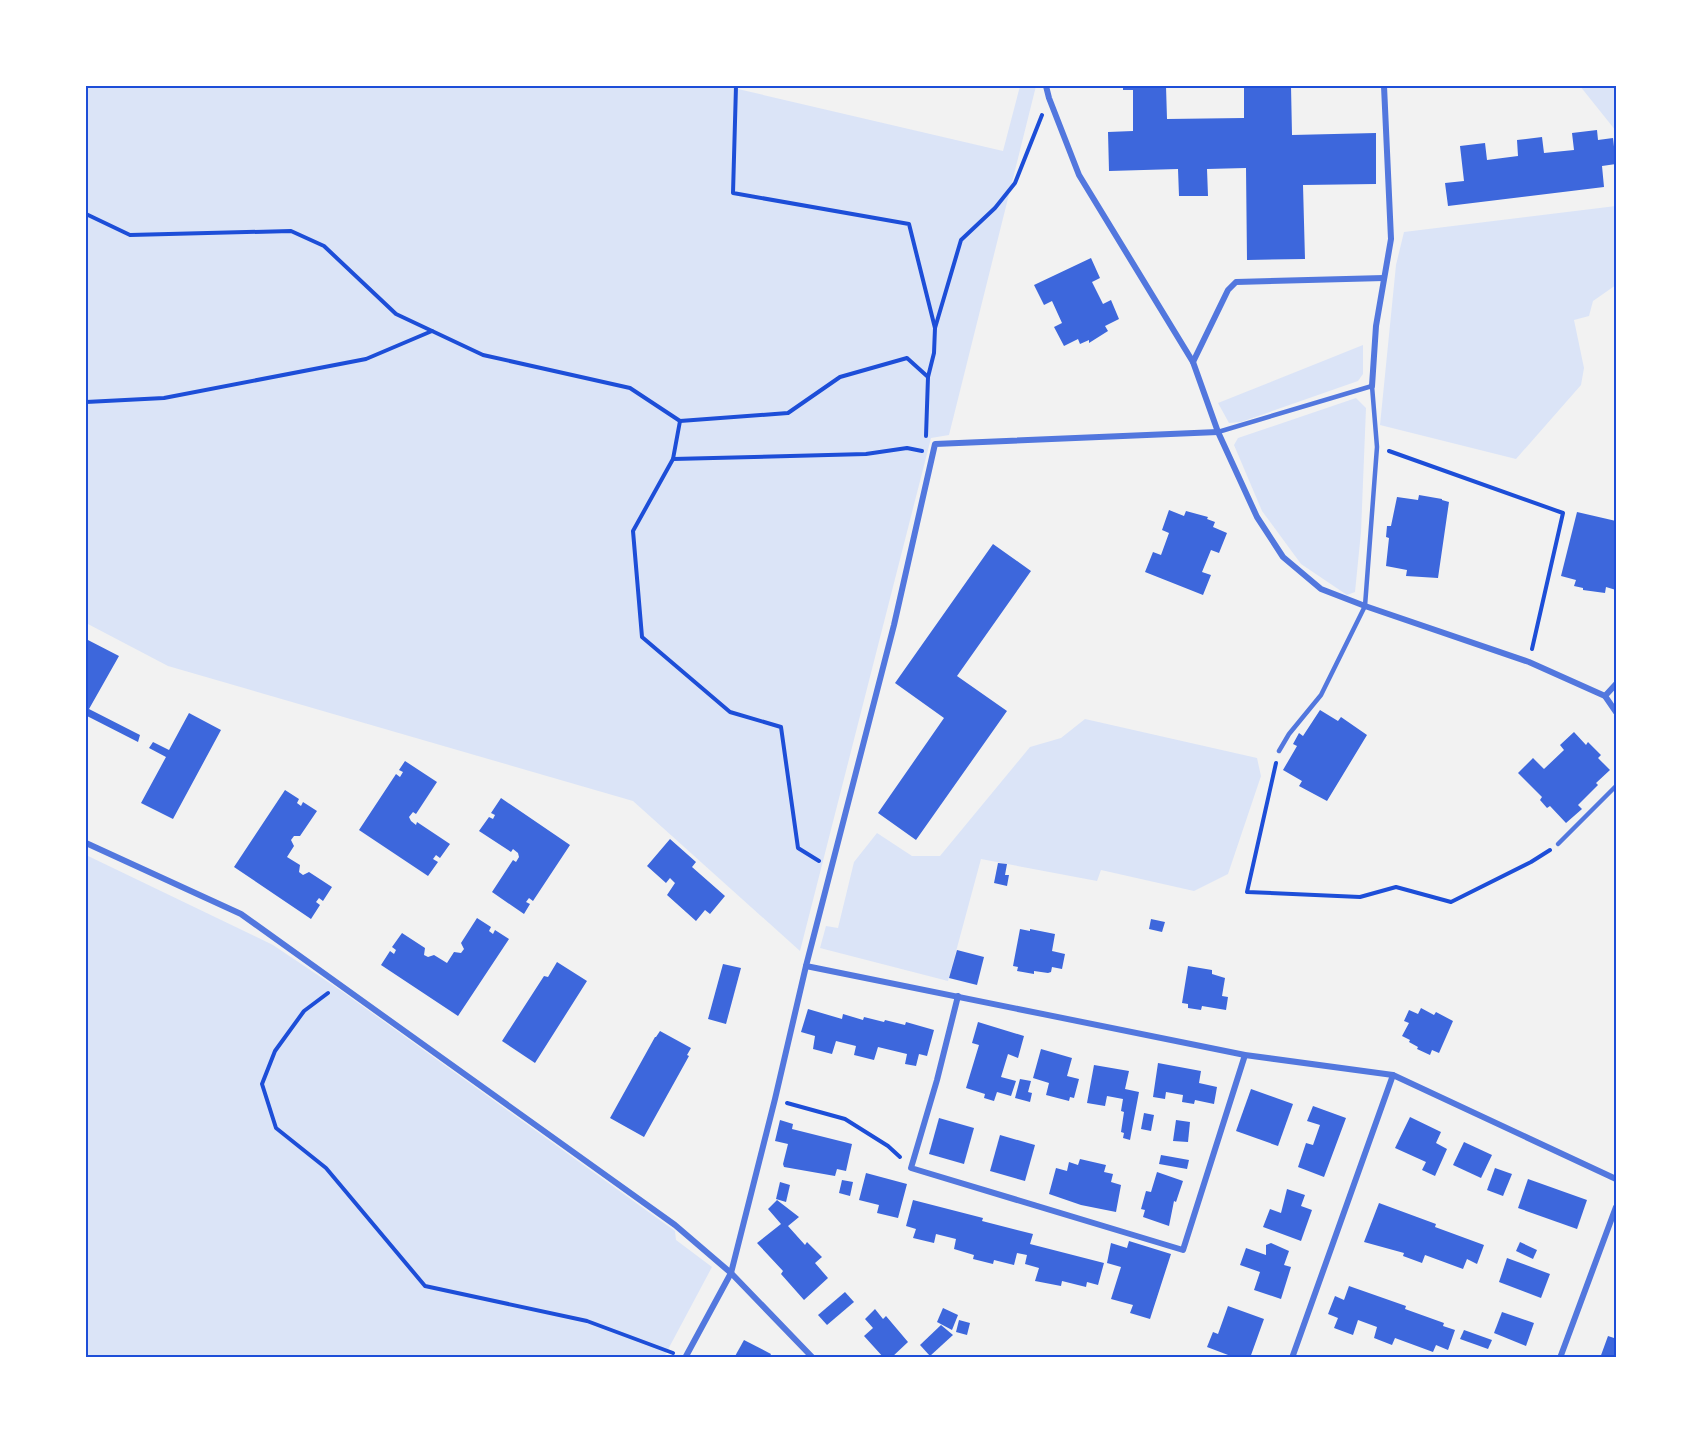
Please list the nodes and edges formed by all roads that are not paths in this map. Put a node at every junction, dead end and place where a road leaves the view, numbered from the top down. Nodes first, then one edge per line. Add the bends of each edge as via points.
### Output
1 (1046, 86) edge
2 (1384, 86) edge
3 (1384, 278) junction
4 (1193, 362) junction
5 (1372, 386) junction
6 (1218, 432) junction
7 (1365, 606) junction
8 (1617, 684) edge
9 (1605, 696) junction
10 (1617, 712) edge
11 (1279, 751) road end
12 (1617, 786) edge
13 (86, 843) edge
14 (1557, 844) road end
15 (806, 966) junction
16 (958, 996) junction
17 (1245, 1055) junction
18 (1393, 1075) junction
19 (1617, 1179) edge
20 (1617, 1207) edge
21 (731, 1273) junction
22 (685, 1357) edge
23 (813, 1358) edge
24 (1292, 1358) edge
25 (1560, 1358) edge

1 - 4 street via 1079,175
2 - 3 street via 1391,239
3 - 4 street via 1236,282 1227,290
3 - 5 street
4 - 6 street
5 - 6 lane
5 - 7 lane via 1377,447
6 - 7 street via 1257,517 1283,557 1321,588
6 - 15 street via 935,444 894,625
7 - 9 street via 1529,662
7 - 11 lane via 1321,694
8 - 9 street
9 - 10 street
12 - 14 lane
13 - 21 street via 241,914 675,1226
15 - 16 street
15 - 21 street
16 - 17 street
16 - 17 street via 911,1168 1183,1250
17 - 18 street
18 - 19 street
18 - 24 street
20 - 25 street
21 - 22 street
21 - 23 street

